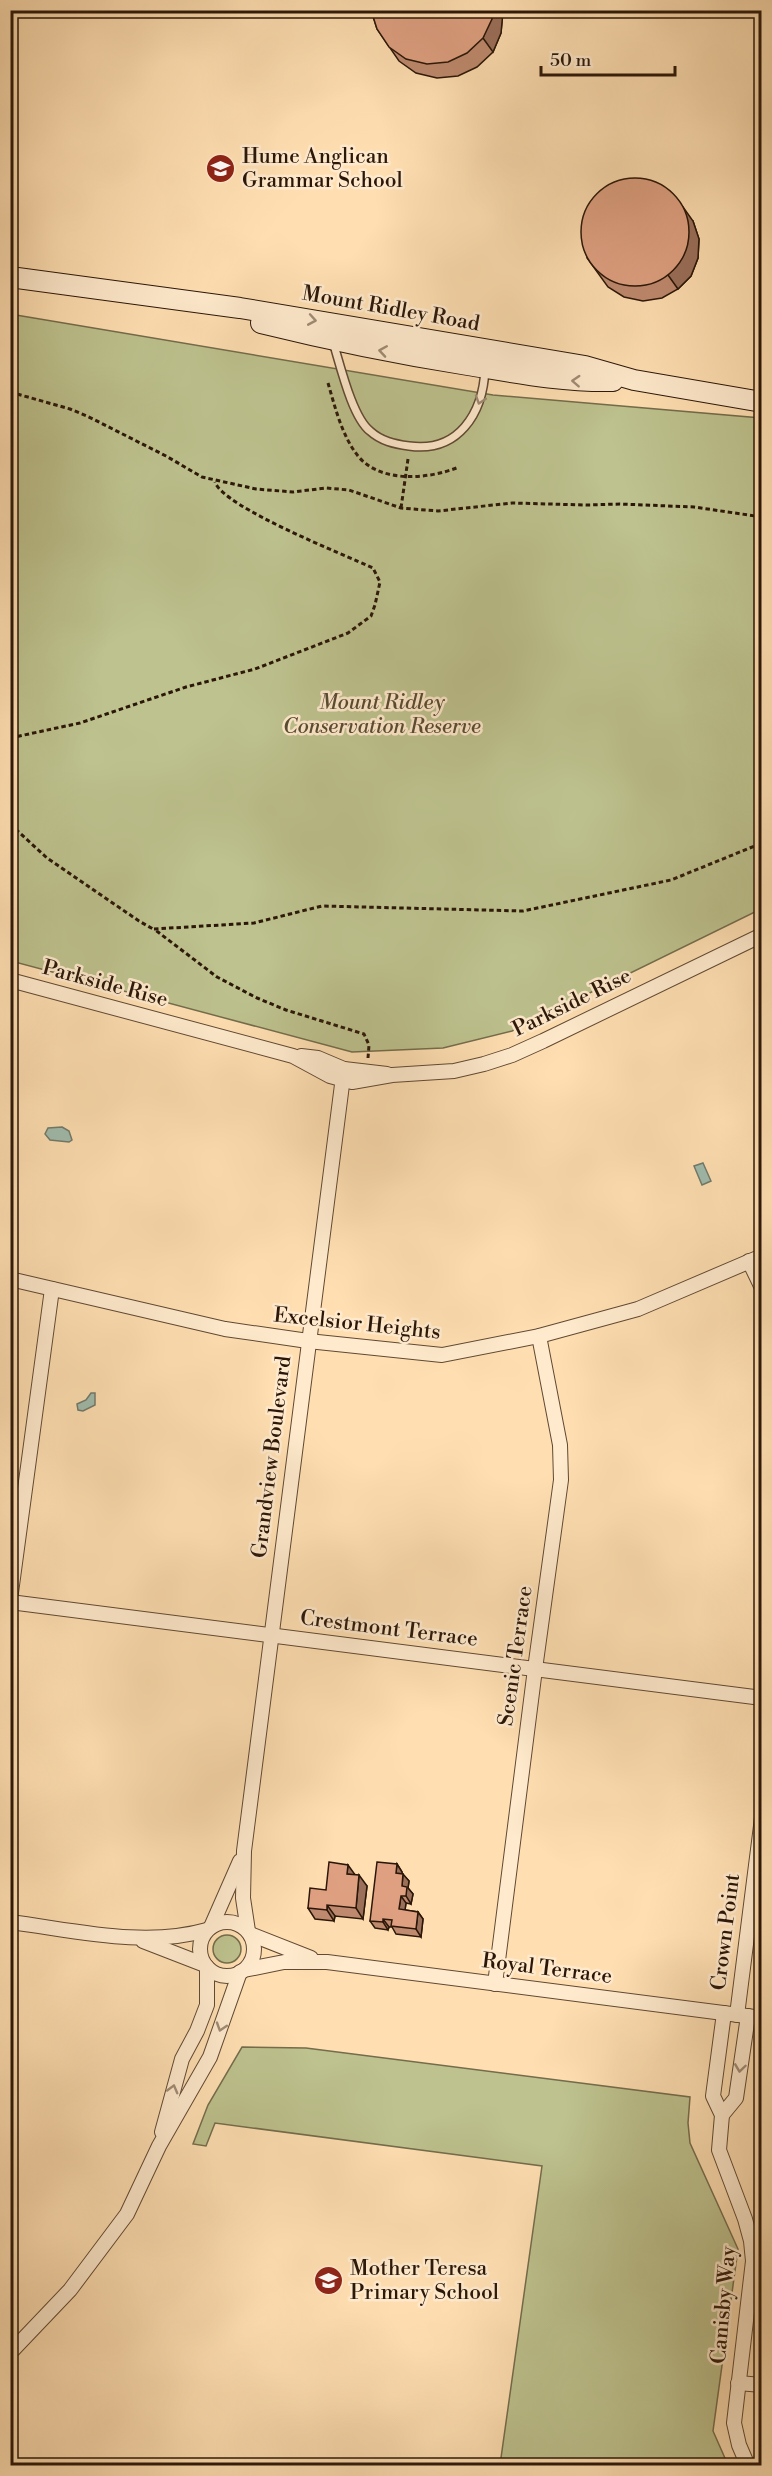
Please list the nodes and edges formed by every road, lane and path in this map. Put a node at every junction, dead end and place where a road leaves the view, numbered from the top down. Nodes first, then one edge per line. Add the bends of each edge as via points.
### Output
1 (10, 277) edge
2 (171, 300) junction
3 (333, 341) junction
4 (477, 357) junction
5 (10, 392) edge
6 (762, 402) edge
7 (408, 457) dead end
8 (215, 482) junction
9 (402, 508) junction
10 (762, 517) edge
11 (10, 738) edge
12 (10, 824) edge
13 (762, 843) edge
14 (154, 929) junction
15 (762, 935) edge
16 (10, 980) edge
17 (367, 1070) junction
18 (343, 1074) junction
19 (392, 1075) junction
20 (755, 1259) edge
21 (10, 1279) edge
22 (762, 1288) edge
23 (52, 1289) junction
24 (539, 1336) junction
25 (308, 1341) junction
26 (10, 1601) edge
27 (271, 1635) junction
28 (535, 1669) junction
29 (762, 1698) edge
30 (762, 1818) edge
31 (244, 1851) junction
32 (10, 1922) edge
33 (209, 1928) junction
34 (249, 1933) junction
35 (133, 1938) junction
36 (327, 1962) junction
37 (206, 1966) junction
38 (242, 1971) junction
39 (495, 1984) junction
40 (743, 2015) edge
41 (722, 2115) junction
42 (159, 2146) junction
43 (10, 2353) edge
44 (738, 2384) junction
45 (762, 2385) edge
46 (748, 2466) edge

1 - 2 street, Mount Ridley Road
2 - 3 street
2 -> 4 street, Mount Ridley Road via 240,308
4 -> 3 street
4 -> 3 lane via 484,387 476,412 459,434 434,446 417,447 391,443 368,431 353,406
4 - 6 street via 546,379 634,380
5 - 8 path via 87,416
7 - 9 path
8 - 9 path via 275,490 349,490
8 - 11 path via 221,492 280,528 373,568 380,587 370,616 348,633 281,660 80,723
9 - 10 path via 438,511 512,502 620,504 694,507
12 - 14 path via 47,858
13 - 14 path via 671,880 523,911 322,906 254,923
14 - 17 path via 217,978 247,994 286,1011 364,1034 369,1045
15 - 19 street, Parkside Rise via 512,1055 454,1071
16 - 18 street, Parkside Rise via 293,1056 310,1056
17 - 18 street, Parkside Rise
17 - 19 street, Parkside Rise
18 - 19 street, Parkside Rise via 366,1080
18 - 25 street, Grandview Boulevard
20 - 22 street
20 - 24 street, Excelsior Heights via 638,1310
21 - 23 street, Excelsior Heights
23 - 25 street, Excelsior Heights via 225,1329
23 - 26 street
24 - 25 street, Excelsior Heights via 442,1355
24 - 28 street, Scenic Terrace via 562,1461
25 - 27 street, Grandview Boulevard
26 - 27 street, Crestmont Terrace
27 - 28 street, Crestmont Terrace
27 - 31 street, Grandview Boulevard
28 - 29 street, Crestmont Terrace
28 - 39 street, Scenic Terrace
30 - 40 street, Crown Point
31 - 33 street, Grandview Boulevard
31 - 34 street, Grandview Boulevard via 243,1898
32 - 35 street
33 - 34 street via 226,1922 242,1926
33 - 35 street via 170,1937
33 - 37 street via 200,1943
34 - 36 street, Royal Terrace
34 - 38 street via 253,1957
35 - 37 street
36 - 38 street, Royal Terrace via 284,1962
36 - 39 street, Royal Terrace
37 - 38 street via 223,1976
42 -> 37 street via 174,2082 207,2005
38 -> 42 street via 210,2056
39 - 40 street, Royal Terrace
40 -> 41 street, Canisby Way via 736,2097
40 - 41 street, Canisby Way via 713,2096
41 - 44 street, Canisby Way via 719,2150 745,2219 753,2261
42 - 43 street via 127,2214 103,2248 70,2290
44 - 45 street
44 - 46 street, Canisby Way via 734,2423

